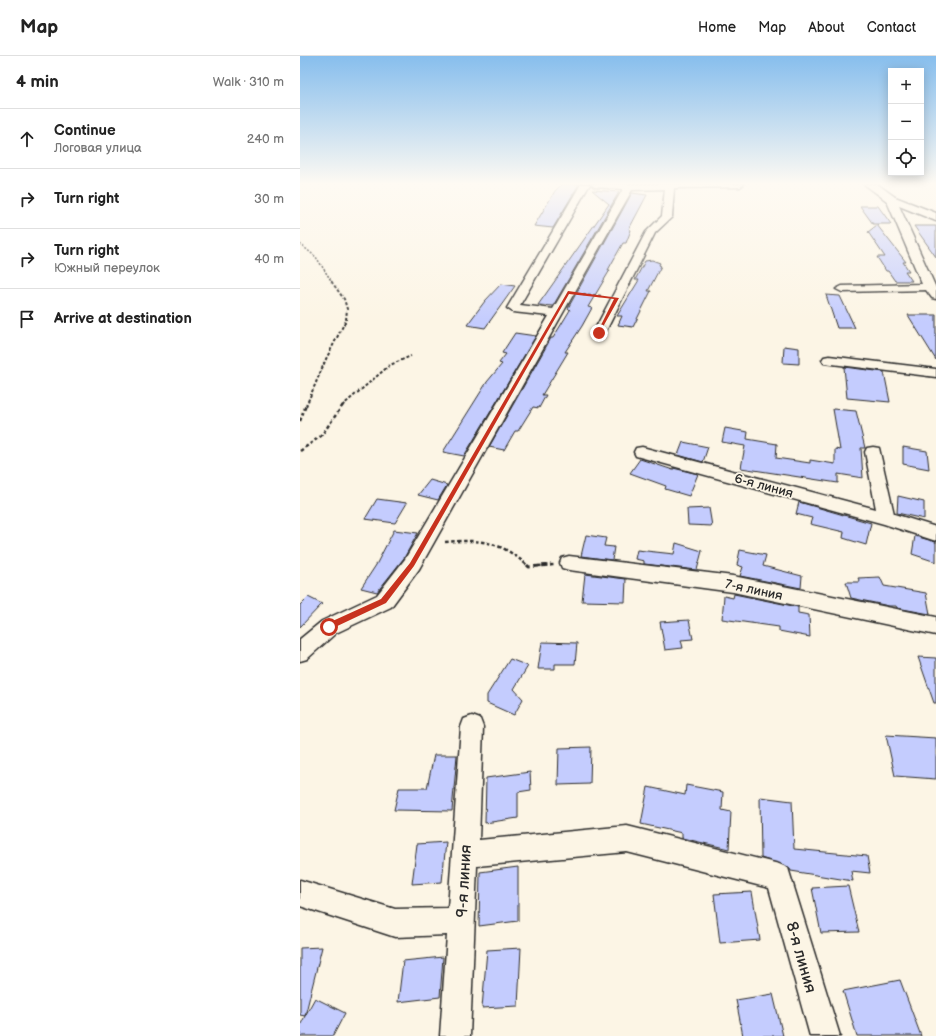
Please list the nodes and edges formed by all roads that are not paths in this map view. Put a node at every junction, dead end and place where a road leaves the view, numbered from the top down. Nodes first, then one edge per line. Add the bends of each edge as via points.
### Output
1 (559, 230) edge
2 (604, 230) edge
3 (653, 230) edge
4 (905, 230) edge
5 (842, 289) dead end
6 (933, 292) edge
7 (556, 313) junction
8 (599, 333) dead end
9 (829, 360) dead end
10 (936, 373) edge
11 (642, 452) dead end
12 (873, 452) dead end
13 (886, 518) junction
14 (936, 534) edge
15 (569, 564) road end
16 (936, 626) edge
17 (300, 652) edge
18 (472, 727) dead end
19 (465, 854) junction
20 (300, 893) edge
21 (462, 921) junction
22 (455, 1036) edge
23 (825, 1036) edge

1 - 7 street via 512,308
2 - 7 street
3 - 8 street
4 - 6 street
5 - 6 street
7 - 17 street via 412,564 384,601 329,627
9 - 10 street
11 - 13 street, 6-я линия
12 - 13 street
13 - 14 street, 6-я линия
15 - 16 street, 7-я линия via 733,584
18 - 19 street, 9-я линия
19 - 21 street, 9-я линия
19 - 23 street, 8-я линия via 627,839 779,878
20 - 21 street via 395,923
21 - 22 street, 9-я линия

